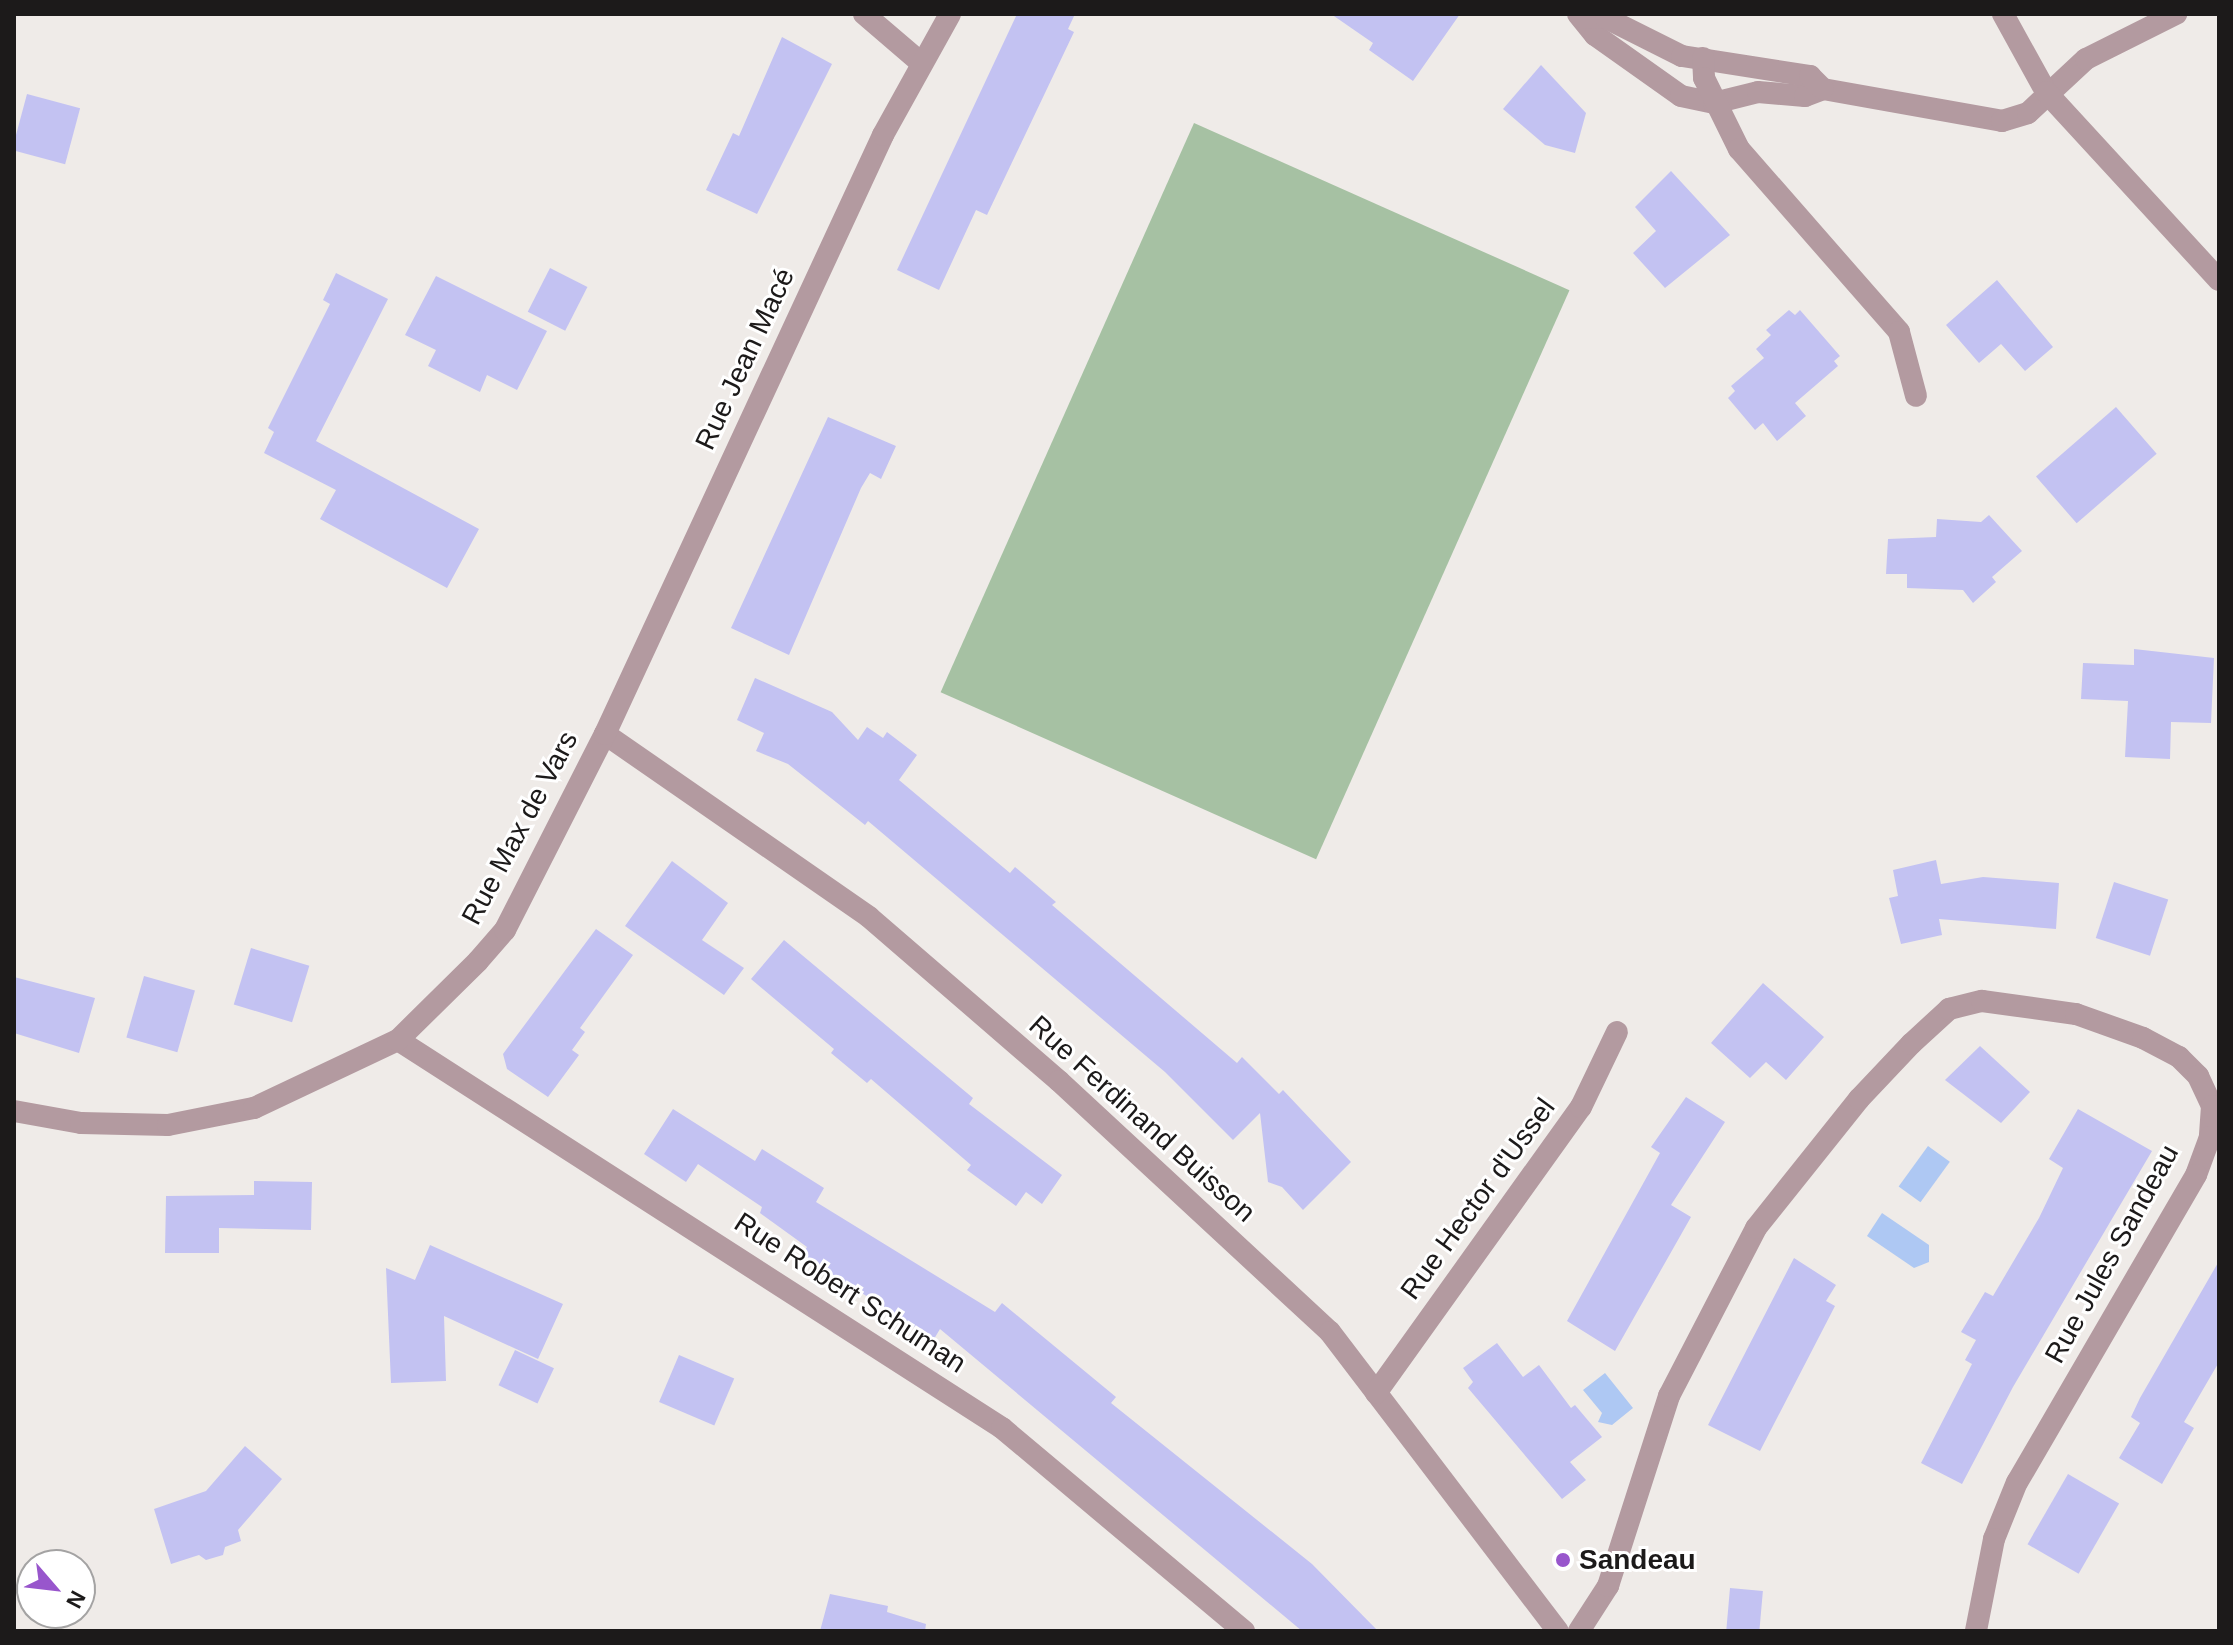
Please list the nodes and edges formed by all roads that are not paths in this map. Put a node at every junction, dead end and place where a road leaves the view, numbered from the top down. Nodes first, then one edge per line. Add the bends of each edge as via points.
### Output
1 (864, 14) edge
2 (950, 14) edge
3 (2003, 14) edge
4 (2176, 14) edge
5 (1580, 15) edge
6 (1703, 58) junction
7 (920, 62) junction
8 (1823, 89) junction
9 (2046, 92) junction
10 (1714, 103) junction
11 (2219, 280) edge
12 (1916, 396) dead end
13 (605, 734) junction
14 (1617, 1032) dead end
15 (398, 1040) junction
16 (14, 1111) edge
17 (1376, 1393) junction
18 (1244, 1631) edge
19 (1558, 1631) edge
20 (1579, 1631) edge
21 (1976, 1631) edge

1 - 7 street
2 - 7 street, Rue Jean Macé
3 - 9 street
4 - 9 street via 2086,59
5 - 6 street via 1606,18 1658,48
5 - 10 street via 1595,35 1649,76 1681,96
6 - 8 street via 1810,76
6 - 10 street
7 - 13 street, Rue Jean Macé
8 - 9 street via 2002,121 2028,113
8 - 10 street via 1805,96 1758,92
9 - 11 street
10 - 12 street via 1739,149 1899,332
13 - 15 street, Rue Max de Vars via 505,930 439,1004
13 - 17 street, Rue Ferdinand Buisson via 869,917 1059,1081 1308,1311
14 - 17 street, Rue Hector d'Ussel via 1581,1107
15 - 16 street, Rue Max de Vars via 254,1108 168,1125 81,1123
15 - 18 street, Rue Robert Schuman via 1002,1428
17 - 19 street, Rue Ferdinand Buisson
20 - 21 street, Rue Jules Sandeau via 1608,1586 1669,1396 1756,1228 1911,1044 1949,1009 1982,1001 2076,1014 2143,1038 2179,1057 2198,1076 2212,1106 2210,1137 2196,1175 2017,1482 1994,1539

